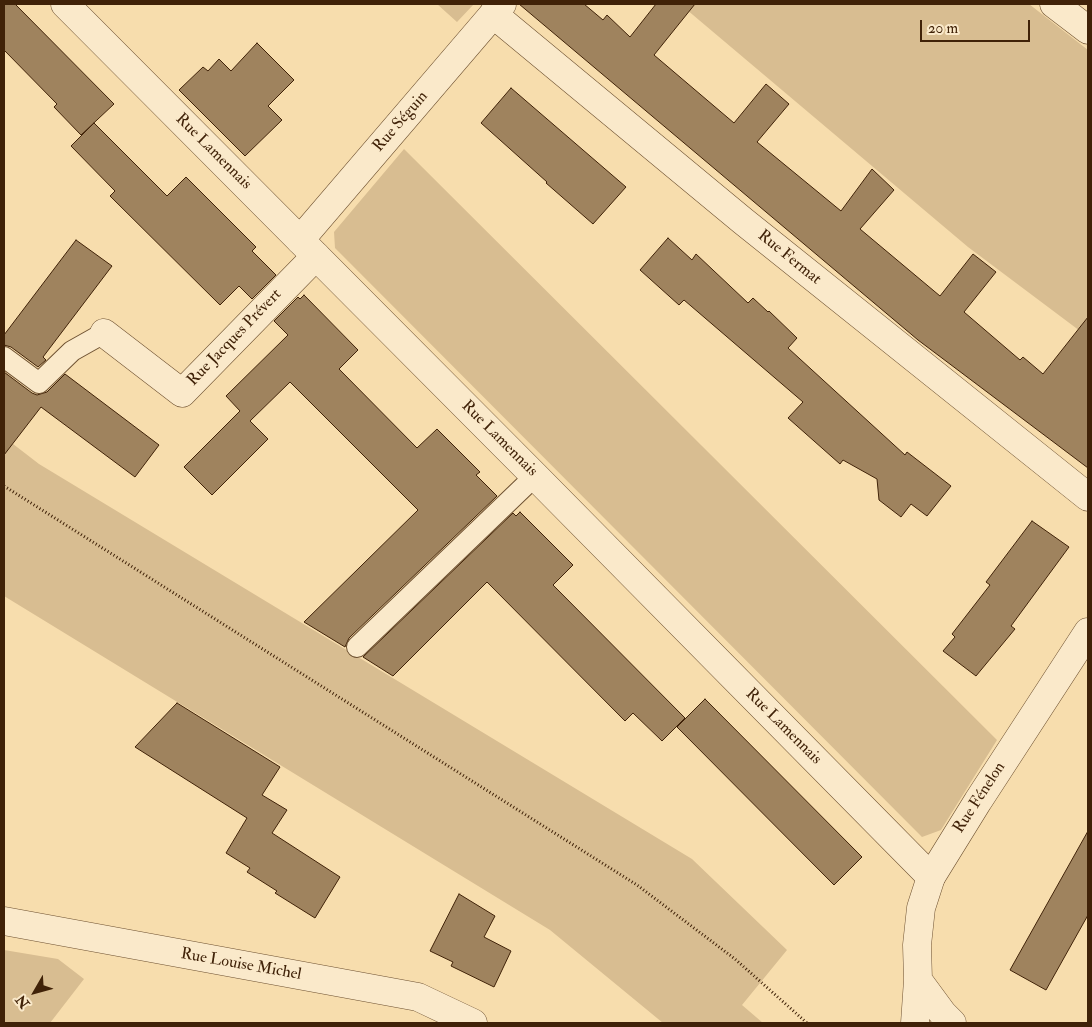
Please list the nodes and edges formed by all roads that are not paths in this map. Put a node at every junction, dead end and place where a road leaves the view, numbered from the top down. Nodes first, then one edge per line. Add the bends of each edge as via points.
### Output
1 (65, 4) edge
2 (1054, 4) edge
3 (498, 9) edge
4 (1088, 30) edge
5 (308, 248) junction
6 (104, 333) joint
7 (4, 357) edge
8 (535, 476) junction
9 (1088, 497) edge
10 (1088, 632) edge
11 (356, 647) dead end
12 (931, 877) junction
13 (4, 921) edge
14 (918, 980) junction
15 (474, 1023) edge
16 (915, 1023) edge
17 (952, 1023) edge

1 - 5 street, Rue Lamennais
2 - 4 street
3 - 5 street, Rue Séguin
3 - 9 street, Rue Fermat via 743,221
5 - 6 street, Rue Jacques Prévert via 182,393
5 - 8 street, Rue Lamennais
6 - 7 lane via 72,351 39,383
8 - 11 lane
8 - 12 street, Rue Lamennais
10 - 12 street, Rue Fénelon
12 - 14 street, Rue Fénelon via 921,908
13 - 15 street, Rue Louise Michel via 418,997
14 - 16 street, Rue Fénelon
14 - 17 street

